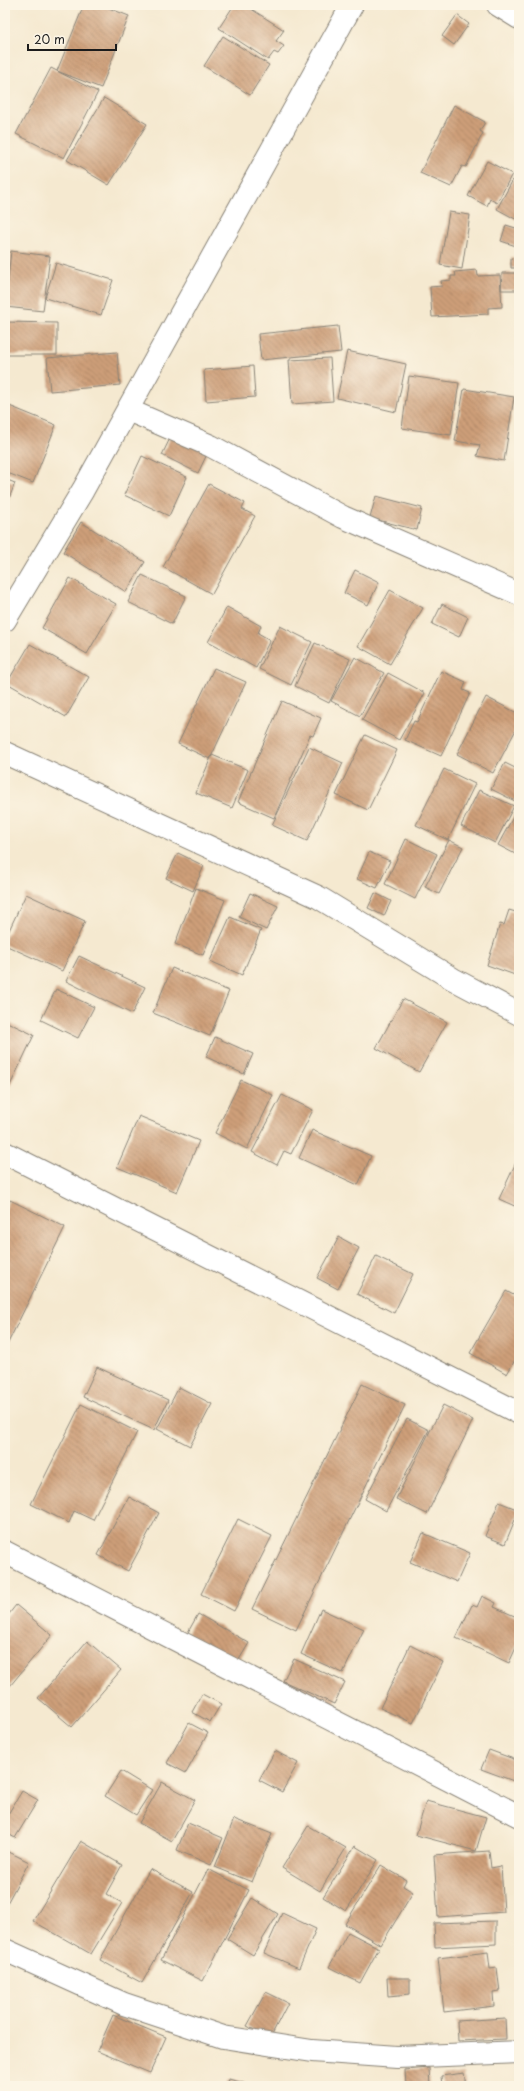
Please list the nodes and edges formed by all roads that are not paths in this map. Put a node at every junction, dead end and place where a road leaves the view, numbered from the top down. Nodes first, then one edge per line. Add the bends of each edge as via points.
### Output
1 (352, 5) edge
2 (498, 5) edge
3 (519, 18) edge
4 (128, 410) junction
5 (519, 594) edge
6 (5, 620) edge
7 (5, 753) edge
8 (519, 1014) edge
9 (5, 1153) edge
10 (519, 1413) edge
11 (5, 1552) edge
12 (519, 1816) edge
13 (5, 1950) edge
14 (519, 2052) edge

1 - 4 street
2 - 3 street
4 - 5 street via 211,446 343,517
4 - 6 street
7 - 8 street via 318,897 453,979
9 - 10 street
11 - 12 street
13 - 14 street via 124,2004 223,2037 312,2051 397,2058

